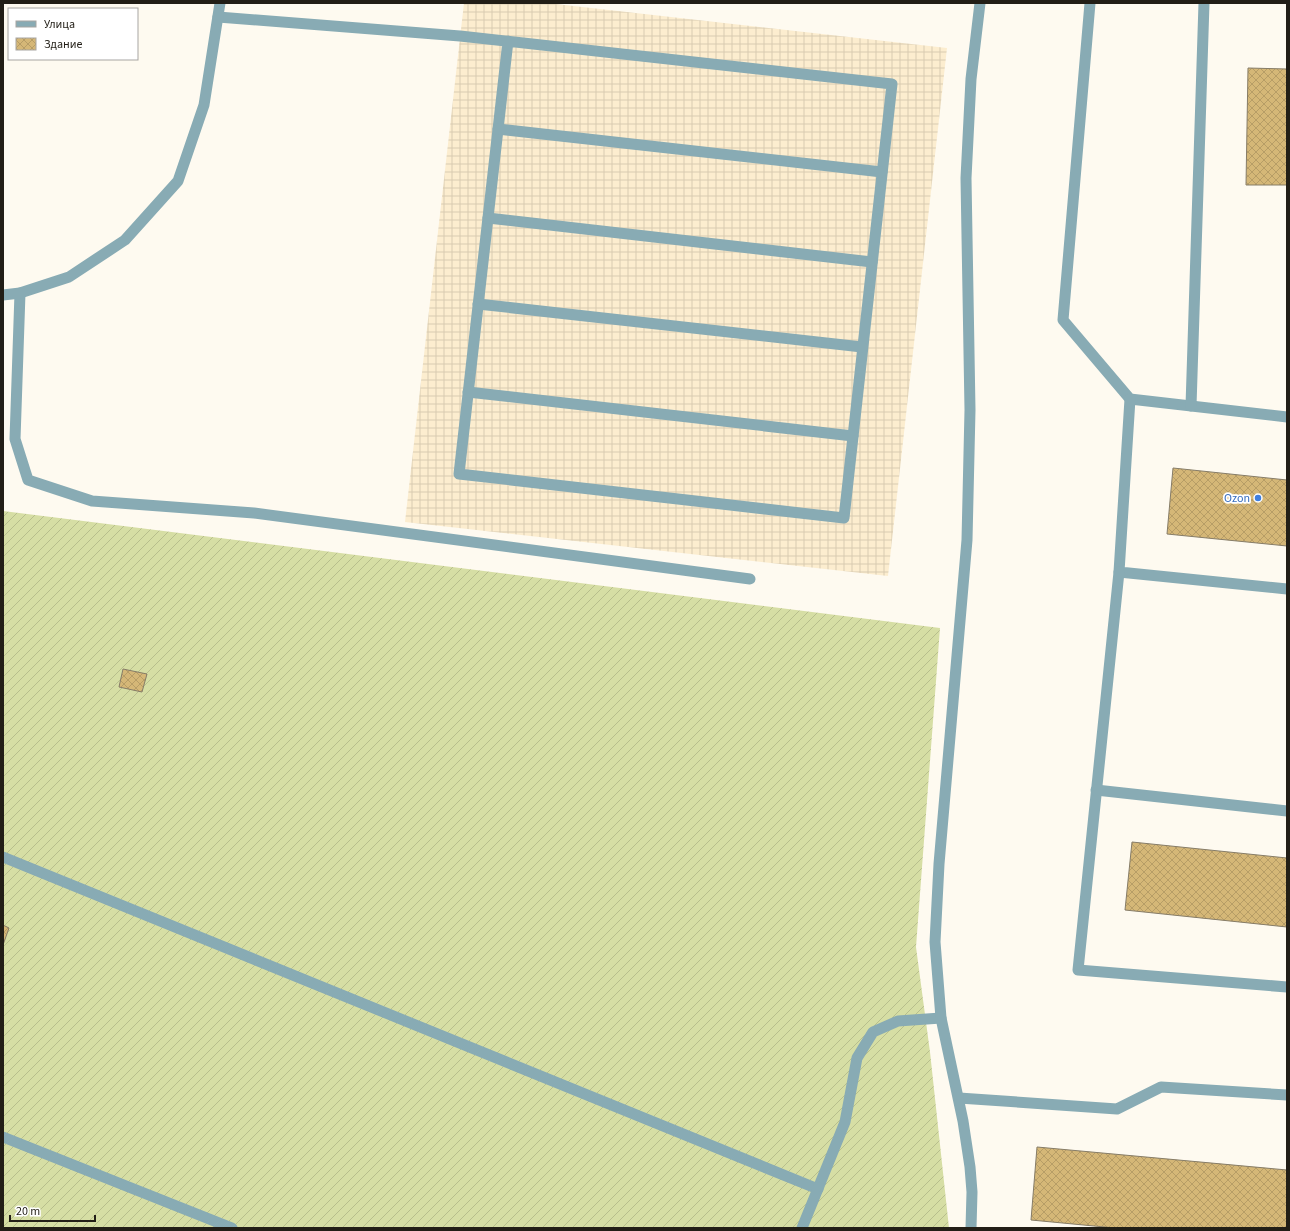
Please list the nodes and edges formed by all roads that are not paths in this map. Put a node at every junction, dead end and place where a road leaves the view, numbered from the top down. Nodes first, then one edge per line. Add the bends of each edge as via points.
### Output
1 (220, 3) edge
2 (980, 3) edge
3 (1090, 3) edge
4 (1204, 3) edge
5 (218, 17) junction
6 (508, 41) junction
7 (498, 129) junction
8 (882, 172) junction
9 (488, 218) junction
10 (872, 262) junction
11 (20, 294) junction
12 (3, 295) edge
13 (478, 304) junction
14 (862, 347) junction
15 (468, 392) junction
16 (1130, 399) junction
17 (1191, 406) junction
18 (1287, 417) edge
19 (852, 436) junction
20 (1119, 572) junction
21 (750, 579) dead end
22 (1287, 589) edge
23 (1096, 790) junction
24 (1287, 812) edge
25 (3, 857) edge
26 (1287, 987) edge
27 (942, 1018) junction
28 (1287, 1096) edge
29 (958, 1098) junction
30 (3, 1137) edge
31 (818, 1189) junction
32 (232, 1228) edge
33 (802, 1228) edge
34 (971, 1228) edge

1 - 5 street
2 - 27 street via 971,79 966,178 970,410 967,540 935,942
3 - 16 street via 1063,320
4 - 17 street
5 - 6 street
5 - 11 street via 204,105 178,181 125,240 69,277
6 - 7 street
6 - 8 street via 892,84
7 - 8 street
7 - 9 street
8 - 10 street
9 - 10 street
9 - 13 street
10 - 14 street
11 - 12 street
11 - 21 street via 14,439 28,480 92,501 254,513
13 - 14 street
13 - 15 street
14 - 19 street
15 - 19 street
15 - 19 street via 459,474 491,478 844,518
16 - 17 street
16 - 20 street
17 - 18 street
20 - 22 street
20 - 23 street
23 - 24 street
23 - 26 street via 1078,970
25 - 31 street
27 - 29 street
27 - 31 street via 898,1021 874,1032 857,1058 845,1122
28 - 29 street via 1161,1087 1117,1109
29 - 34 street via 970,1167
30 - 32 street
31 - 33 street

